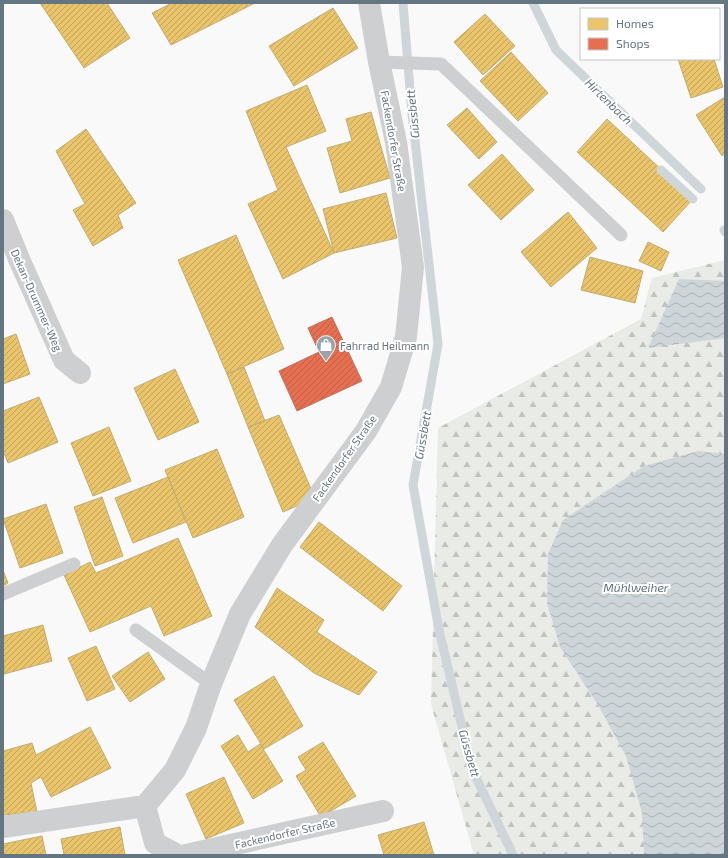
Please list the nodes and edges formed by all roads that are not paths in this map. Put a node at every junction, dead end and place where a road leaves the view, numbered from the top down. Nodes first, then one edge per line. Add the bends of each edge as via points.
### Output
1 (369, 3) edge
2 (379, 62) junction
3 (3, 220) edge
4 (621, 234) dead end
5 (80, 373) dead end
6 (74, 564) dead end
7 (3, 594) edge
8 (136, 630) dead end
9 (211, 684) junction
10 (145, 806) junction
11 (384, 811) dead end
12 (3, 827) edge
13 (177, 855) edge
14 (186, 855) edge

1 - 2 street, Fackendorfer Straße
2 - 4 lane via 441,64
2 - 9 street, Fackendorfer Straße via 396,142 413,267 406,337 391,387 366,432 282,545 240,614
3 - 5 street, Dekan-Drummer-Weg via 64,360
6 - 7 lane
8 - 9 lane
9 - 10 street, Fackendorfer Straße via 196,728 176,770
10 - 12 street
10 - 13 street via 155,844
11 - 14 street, Fackendorfer Straße

